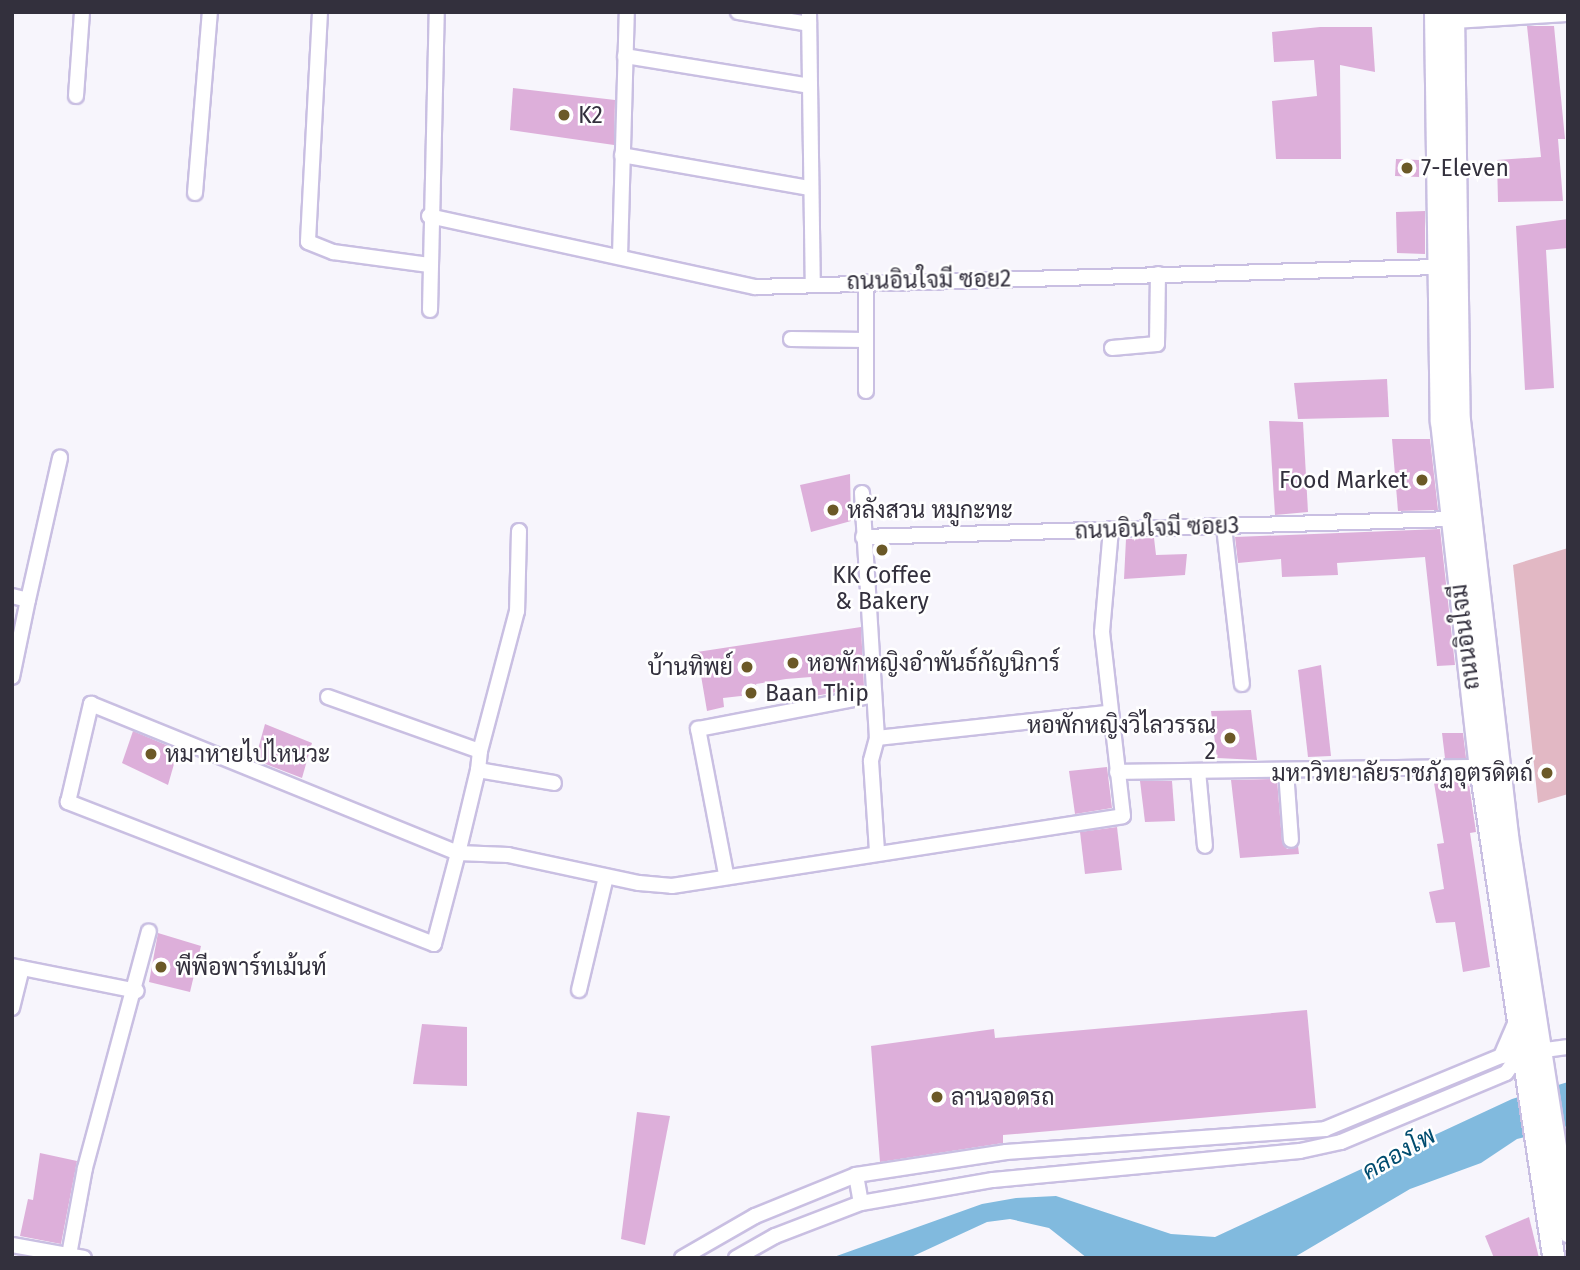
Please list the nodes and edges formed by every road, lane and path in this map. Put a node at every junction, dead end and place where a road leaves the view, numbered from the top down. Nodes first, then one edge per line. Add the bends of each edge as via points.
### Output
1 (82, 12) edge
2 (211, 12) edge
3 (320, 12) edge
4 (437, 12) edge
5 (626, 12) edge
6 (738, 12) edge
7 (1568, 14) edge
8 (1444, 17) edge
9 (809, 18) edge
10 (625, 56) junction
11 (810, 86) junction
12 (76, 96) dead end
13 (622, 155) junction
14 (810, 188) junction
15 (195, 193) dead end
16 (429, 216) junction
17 (620, 256) junction
18 (429, 265) junction
19 (1445, 267) junction
20 (1158, 274) junction
21 (866, 282) junction
22 (813, 283) junction
23 (430, 310) dead end
24 (791, 339) dead end
25 (866, 340) junction
26 (1111, 348) dead end
27 (866, 391) dead end
28 (60, 458) dead end
29 (862, 493) dead end
30 (1452, 519) junction
31 (1224, 527) junction
32 (1111, 529) junction
33 (519, 531) dead end
34 (863, 537) junction
35 (12, 596) edge
36 (28, 600) junction
37 (12, 677) edge
38 (1242, 684) dead end
39 (874, 695) junction
40 (328, 697) dead end
41 (1109, 713) junction
42 (877, 738) junction
43 (480, 751) junction
44 (1480, 767) junction
45 (478, 770) junction
46 (1198, 771) junction
47 (1286, 771) junction
48 (1117, 772) junction
49 (554, 783) dead end
50 (1291, 840) dead end
51 (1205, 846) dead end
52 (877, 851) junction
53 (458, 853) junction
54 (726, 874) junction
55 (606, 877) junction
56 (149, 931) dead end
57 (17, 967) edge
58 (579, 990) dead end
59 (137, 991) junction
60 (12, 1007) edge
61 (1518, 1017) junction
62 (1568, 1047) edge
63 (1501, 1056) junction
64 (1531, 1059) junction
65 (1552, 1149) edge
66 (856, 1175) junction
67 (861, 1203) junction
68 (1568, 1231) edge
69 (12, 1245) edge
70 (69, 1255) junction
71 (84, 1258) edge
72 (681, 1258) edge
73 (736, 1258) edge
74 (1553, 1258) edge

1 - 12 street
2 - 15 street
3 - 18 street via 308,242 333,252
4 - 16 street
5 - 10 street
6 - 9 street
7 - 8 street
8 - 19 main road, ถนนอินใจมี
9 - 11 street
10 - 11 street
10 - 13 street
11 - 14 street
13 - 14 street
13 - 17 street
14 - 22 street
16 - 17 street, ถนนอินใจมี ซอย2
16 - 18 street
17 - 22 street, ถนนอินใจมี ซอย2 via 755,287
18 - 23 street
19 - 20 street, ถนนอินใจมี ซอย2
19 - 30 main road, ถนนอินใจมี via 1441,422
19 - 64 main road, ถนนอินใจมี
20 - 21 street, ถนนอินใจมี ซอย2
20 - 26 street via 1157,344
21 - 22 street, ถนนอินใจมี ซอย2
21 - 25 street
24 - 25 street
25 - 27 street
28 - 36 street
29 - 34 street
30 - 31 street, ถนนอินใจมี ซอย3
30 - 44 main road, ถนนอินใจมี
31 - 32 street, ถนนอินใจมี ซอย3
31 - 38 street
32 - 34 street, ถนนอินใจมี ซอย3
32 - 41 street via 1102,632
33 - 43 street via 517,611
34 - 39 street
35 - 36 street
36 - 37 street
39 - 42 street
39 - 54 street via 698,729
40 - 43 street
41 - 42 street
41 - 48 street
42 - 52 street via 872,761
43 - 45 street
44 - 47 street
44 - 61 main road, ถนนอินใจมี
45 - 49 street
45 - 53 street
46 - 47 street
46 - 48 street
46 - 51 street
47 - 50 street
48 - 52 street via 1123,816
52 - 54 street
53 - 53 street via 434,944 68,802 91,704
53 - 55 street via 508,855
54 - 55 street via 672,886
55 - 58 street
56 - 59 street
57 - 59 street
57 - 60 street
59 - 70 street via 85,1168
61 - 63 street
61 - 64 main road, ถนนอินใจมี
62 - 64 street
63 - 64 street
63 - 66 street via 1325,1129 1006,1152
64 - 65 main road, ถนนอินใจมี
64 - 67 street via 1340,1142 1300,1151 993,1180
65 - 68 main road, ถนนอินใจมี
65 - 74 main road, ถนนอินใจมี
66 - 67 street
66 - 72 street via 755,1216
67 - 73 street via 775,1236
69 - 70 street
70 - 71 street

